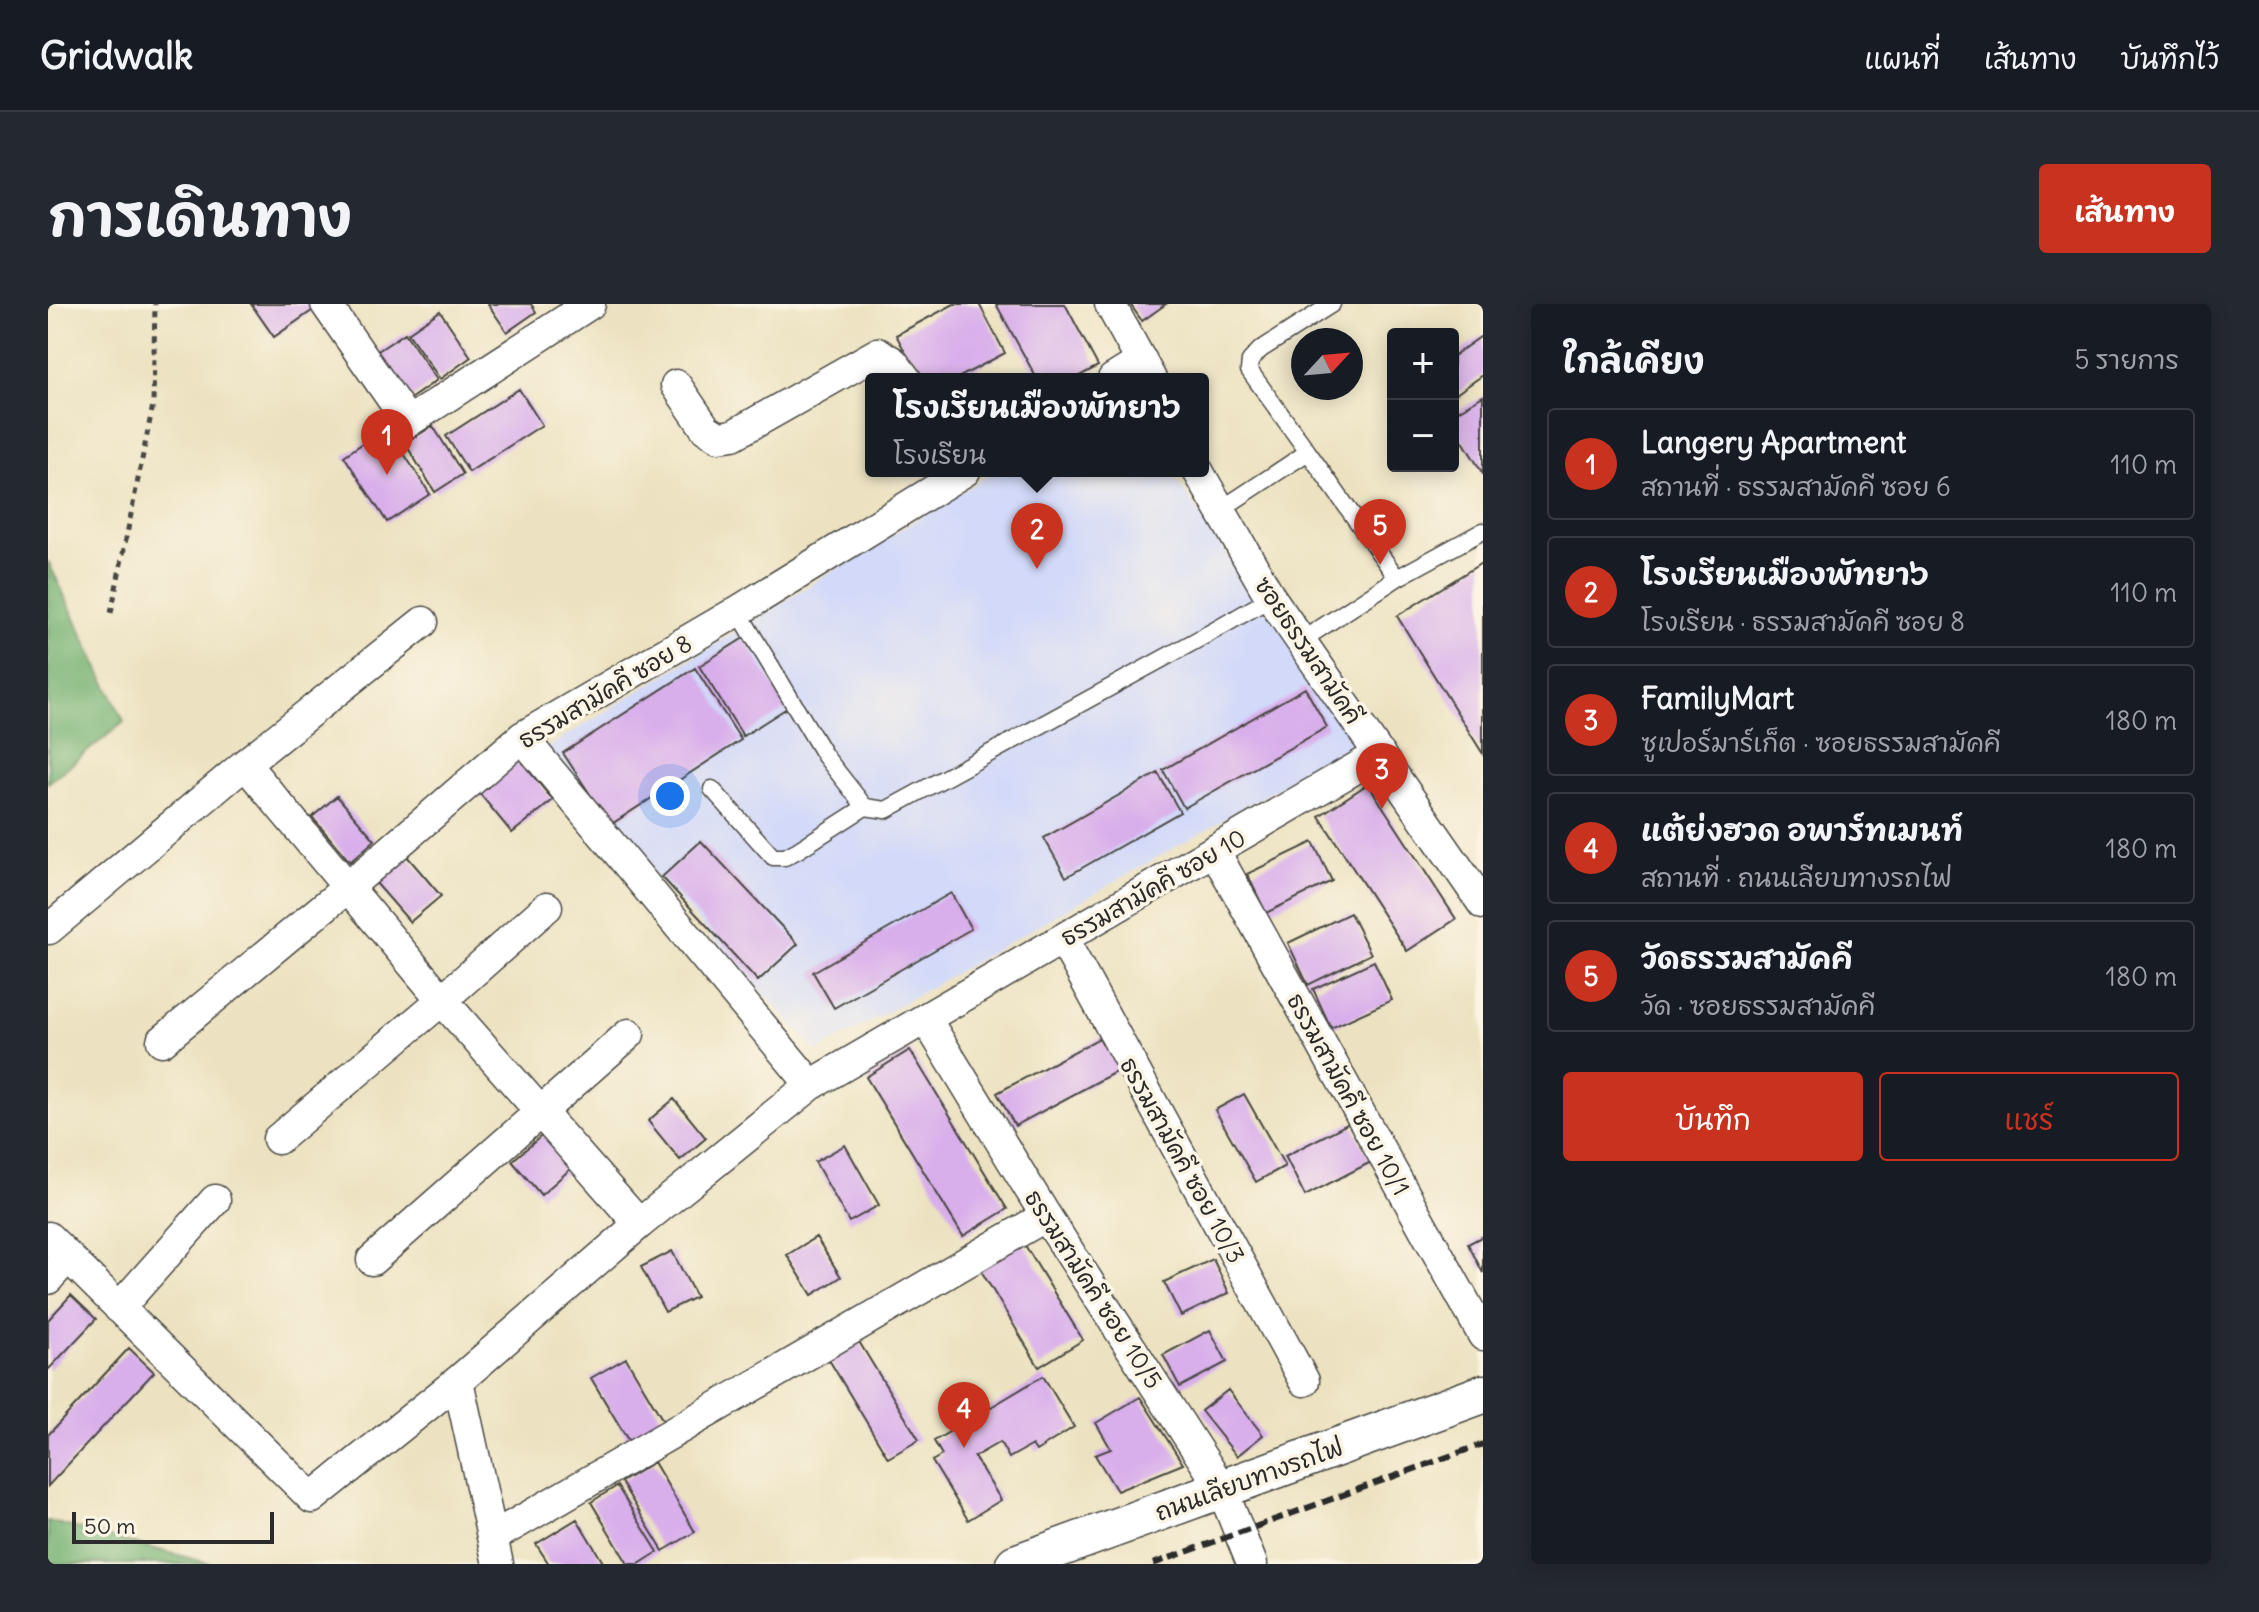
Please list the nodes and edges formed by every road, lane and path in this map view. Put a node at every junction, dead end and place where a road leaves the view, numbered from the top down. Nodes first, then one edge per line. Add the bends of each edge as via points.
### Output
1 (155, 304) edge
2 (326, 304) edge
3 (590, 304) edge
4 (1110, 304) edge
5 (1332, 304) edge
6 (1147, 370) edge
7 (901, 373) edge
8 (676, 385) dead end
9 (1308, 452) junction
10 (955, 477) edge
11 (1201, 477) edge
12 (1220, 510) junction
13 (1483, 531) edge
14 (1397, 578) junction
15 (1271, 598) junction
16 (738, 611) junction
17 (111, 613) dead end
18 (423, 622) dead end
19 (1303, 644) junction
20 (522, 737) junction
21 (1380, 754) junction
22 (245, 764) junction
23 (712, 789) dead end
24 (865, 807) junction
25 (1215, 852) junction
26 (347, 888) junction
27 (1483, 904) edge
28 (547, 907) dead end
29 (49, 929) edge
30 (1063, 939) junction
31 (442, 1000) junction
32 (926, 1019) junction
33 (629, 1034) dead end
34 (162, 1041) dead end
35 (811, 1085) junction
36 (541, 1111) junction
37 (278, 1139) dead end
38 (215, 1200) dead end
39 (1046, 1216) junction
40 (639, 1224) junction
41 (55, 1258) edge
42 (372, 1260) dead end
43 (119, 1308) junction
44 (1483, 1335) edge
45 (458, 1381) junction
46 (1304, 1381) dead end
47 (1483, 1394) edge
48 (1222, 1489) junction
49 (496, 1550) edge
50 (1015, 1564) edge
51 (1252, 1564) edge

1 - 17 path via 153,405
2 - 3 street via 408,422
4 - 6 street
5 - 9 lane via 1250,361 1249,370
7 - 8 street via 878,353 733,435 719,437 706,429
9 - 12 lane
9 - 14 lane
10 - 16 street, ธรรมสามัคคี ซอย 8
11 - 12 street, ซอยธรรมสามัคคี
12 - 15 street, ซอยธรรมสามัคคี
13 - 14 lane
14 - 19 lane
15 - 19 street, ซอยธรรมสามัคคี
15 - 24 lane via 886,810
16 - 20 street, ธรรมสามัคคี ซอย 8
16 - 24 lane via 825,756
18 - 22 street
19 - 21 street, ซอยธรรมสามัคคี
20 - 26 street, ธรรมสามัคคี ซอย 8
20 - 35 street
21 - 25 street, ธรรมสามัคคี ซอย 10
21 - 27 street, ซอยธรรมสามัคคี
22 - 26 street
22 - 29 street
23 - 24 lane via 773,857 798,850
25 - 30 street, ธรรมสามัคคี ซอย 10
25 - 44 street, ธรรมสามัคคี ซอย 10/1
26 - 31 street
26 - 34 street, ธรรมสามัคคี ซอย 8
28 - 31 street
30 - 32 street, ธรรมสามัคคี ซอย 10
30 - 46 street, ธรรมสามัคคี ซอย 10/3
31 - 36 street
31 - 37 street
32 - 35 street, ธรรมสามัคคี ซอย 10
32 - 39 street, ธรรมสามัคคี ซอย 10/5
33 - 36 street
35 - 40 street, ธรรมสามัคคี ซอย 10
36 - 40 street
36 - 42 street
38 - 43 street
39 - 48 street, ธรรมสามัคคี ซอย 10/5
39 - 49 street
40 - 45 street, ธรรมสามัคคี ซอย 10
41 - 43 street
43 - 45 street, ธรรมสามัคคี ซอย 10 via 312,1498
45 - 49 street
47 - 48 street, ถนนเลียบทางรถไฟ
48 - 50 street, ถนนเลียบทางรถไฟ
48 - 51 street, ธรรมสามัคคี ซอย 10/5

